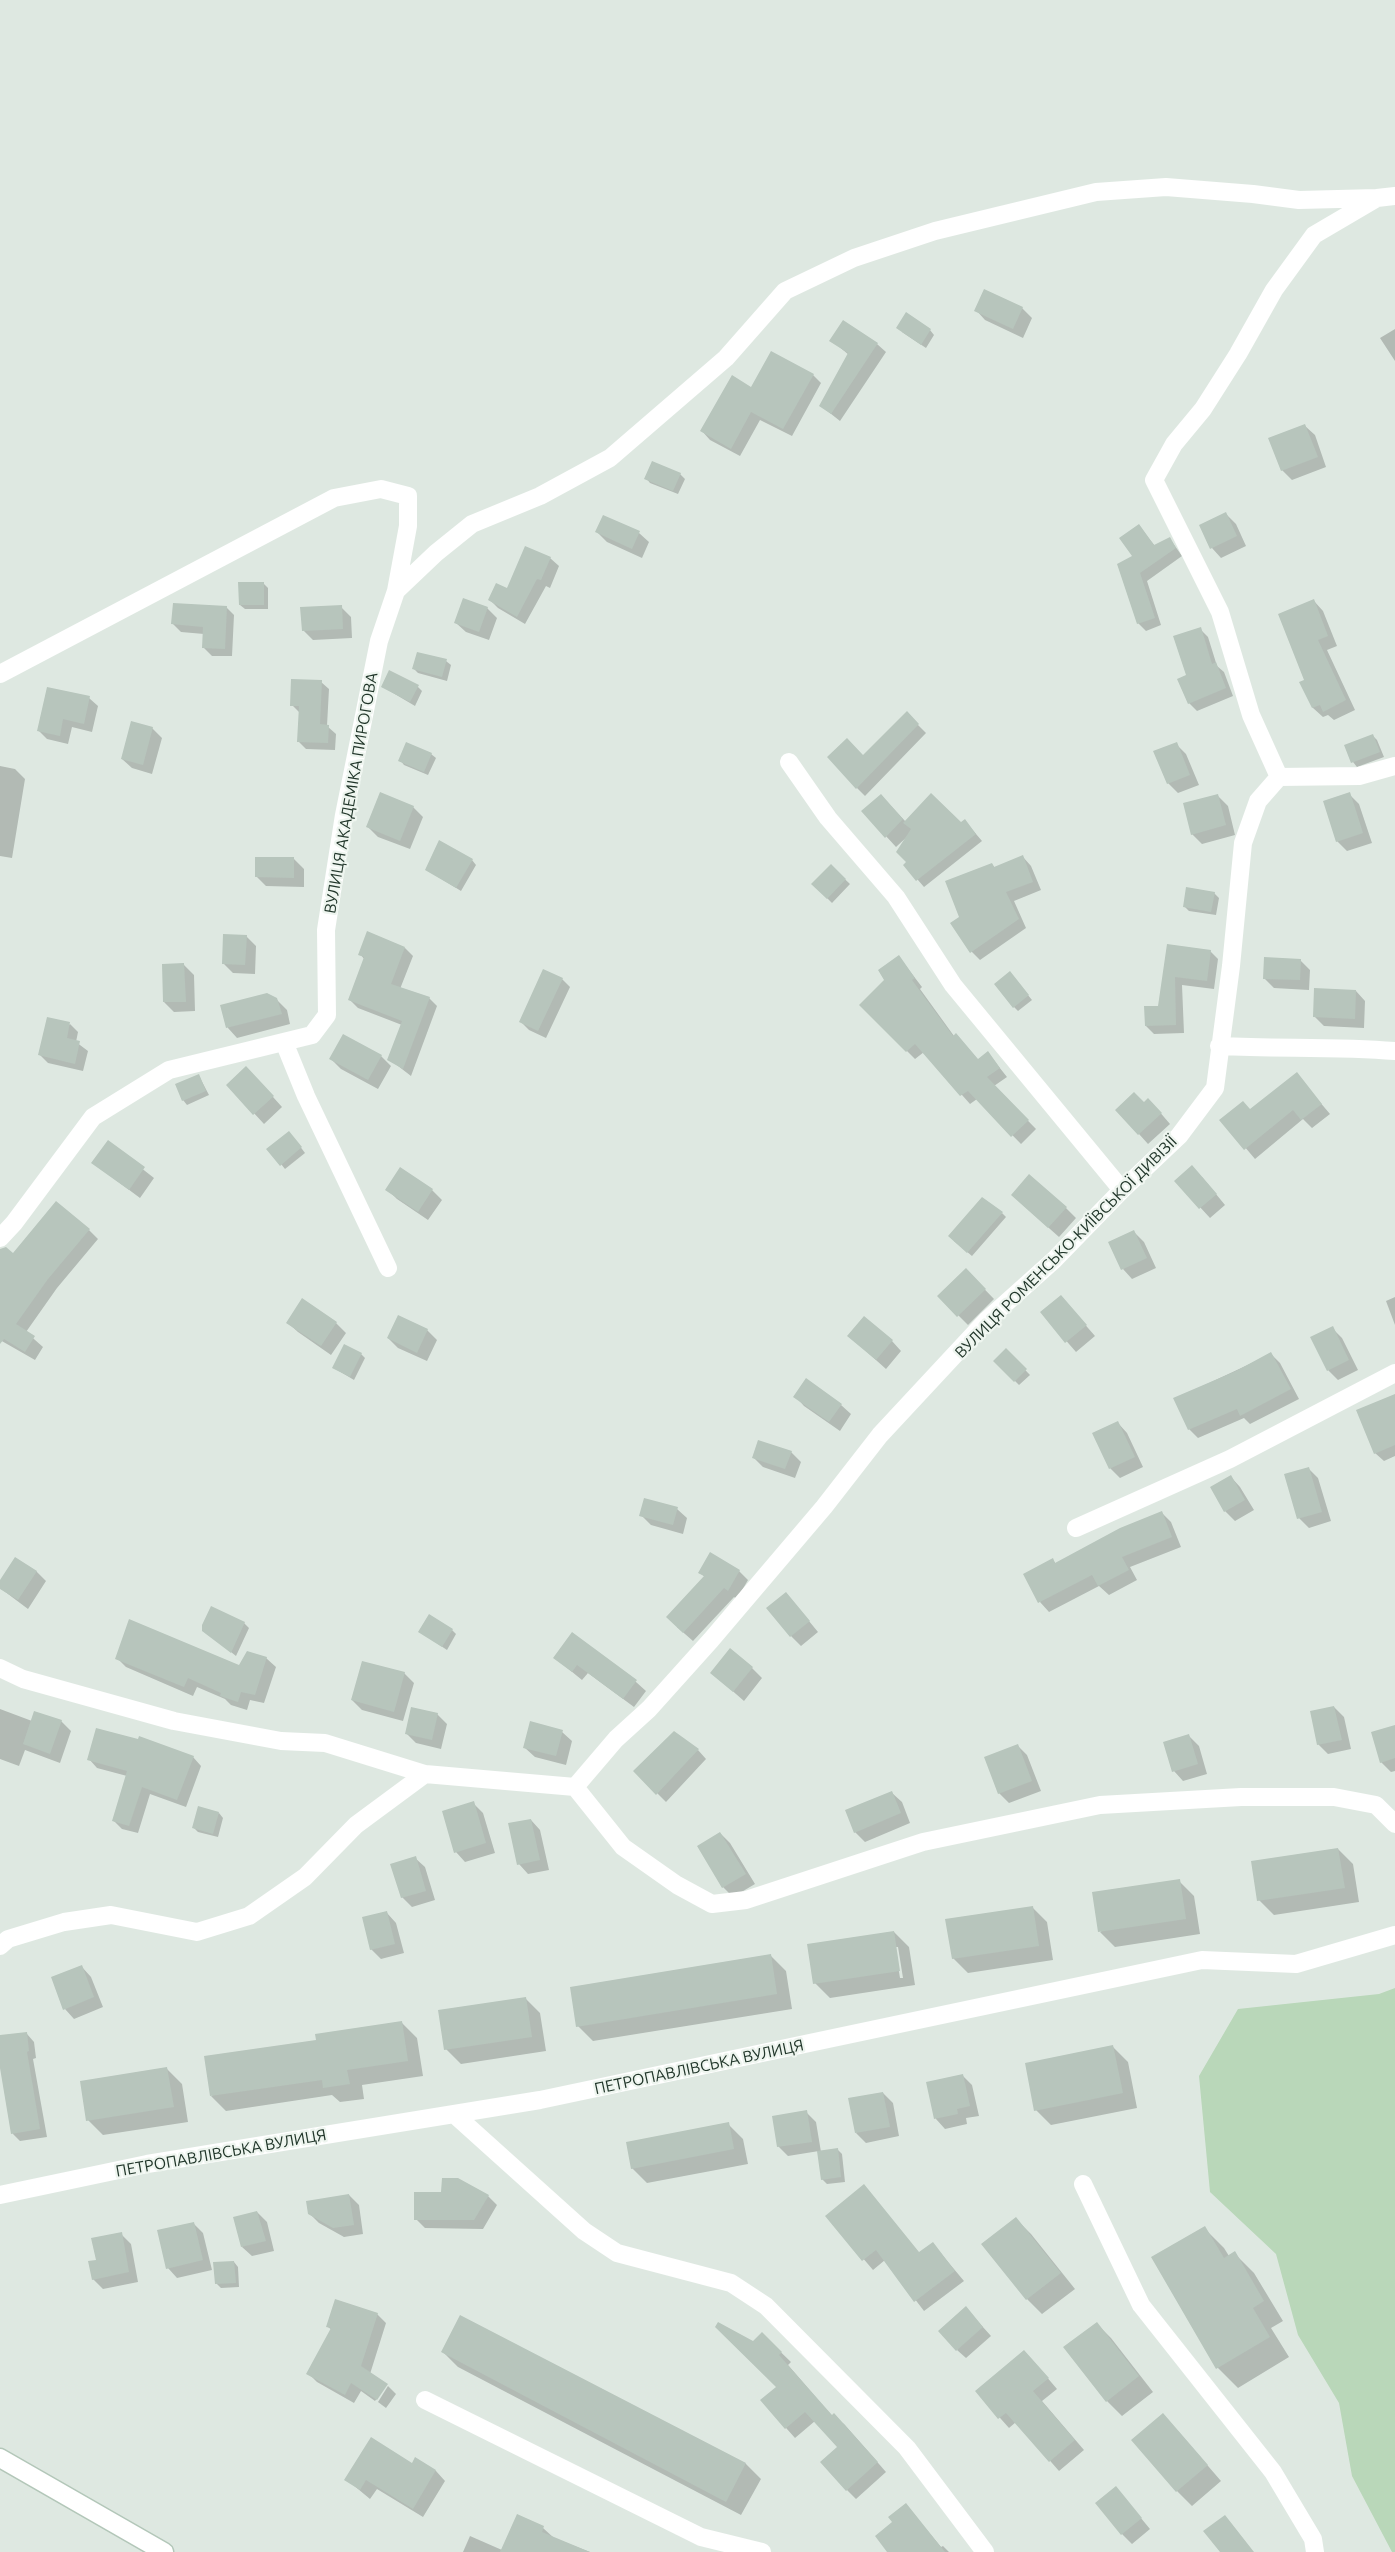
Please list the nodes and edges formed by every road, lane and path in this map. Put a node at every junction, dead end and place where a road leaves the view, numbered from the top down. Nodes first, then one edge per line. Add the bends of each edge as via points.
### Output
1 (1386, 197) edge
2 (396, 591) junction
3 (0, 674) edge
4 (789, 762) dead end
5 (1395, 766) edge
6 (1279, 777) junction
7 (284, 1042) junction
8 (1219, 1046) junction
9 (1395, 1051) edge
10 (1122, 1190) junction
11 (0, 1238) edge
12 (388, 1268) dead end
13 (1395, 1373) edge
14 (1076, 1528) dead end
15 (0, 1668) edge
16 (425, 1774) junction
17 (575, 1787) junction
18 (1395, 1824) edge
19 (1395, 1935) edge
20 (0, 1946) edge
21 (454, 2114) junction
22 (1083, 2184) dead end
23 (0, 2194) edge
24 (425, 2400) dead end
25 (0, 2458) edge
26 (164, 2552) edge
27 (762, 2552) edge
28 (985, 2552) edge
29 (1315, 2552) edge

1 - 2 street via 1299,200 1166,187 1096,192 935,231 854,258 786,291 726,358 610,458 540,496 472,524
1 - 6 street via 1314,236 1274,290 1238,354 1203,409 1174,444 1154,480 1220,612 1251,715
2 - 3 street, ВУЛИЦЯ АКАДЕМІКА ПИРОГОВА via 408,526 408,496 381,489 334,498
2 - 7 street, ВУЛИЦЯ АКАДЕМІКА ПИРОГОВА via 379,641 344,815 327,930 327,1015 312,1035
4 - 10 street via 828,818 896,897 960,994
5 - 6 street via 1359,776
6 - 8 street, ВУЛИЦЯ РОМЕНСЬКО-КИЇВСЬКОЇ ДИВІЗІЇ via 1258,801 1244,843
7 - 11 street, ВУЛИЦЯ АКАДЕМІКА ПИРОГОВА via 169,1070 93,1117
7 - 12 street
8 - 9 street
8 - 10 street, ВУЛИЦЯ РОМЕНСЬКО-КИЇВСЬКОЇ ДИВІЗІЇ via 1215,1088 1179,1136
10 - 17 street, ВУЛИЦЯ РОМЕНСЬКО-КИЇВСЬКОЇ ДИВІЗІЇ via 1054,1260 987,1320 880,1435 711,1640
13 - 14 street via 1230,1459
15 - 16 street via 23,1679 174,1721 281,1741 325,1743
16 - 17 street
16 - 20 street via 356,1825 305,1877 249,1916 197,1932 111,1915 64,1922 8,1939
17 - 18 street via 623,1847 712,1904 747,1900 923,1842 1100,1805 1241,1797 1334,1797 1376,1805
19 - 21 street, ПЕТРОПАВЛІВСЬКА ВУЛИЦЯ via 1296,1964 1202,1960 540,2100
21 - 23 street, ПЕТРОПАВЛІВСЬКА ВУЛИЦЯ via 147,2164
21 - 28 street via 584,2231 617,2253 731,2283 766,2306 907,2448
22 - 29 street via 1141,2305 1273,2472 1313,2539
24 - 27 street via 701,2537
25 - 26 street

